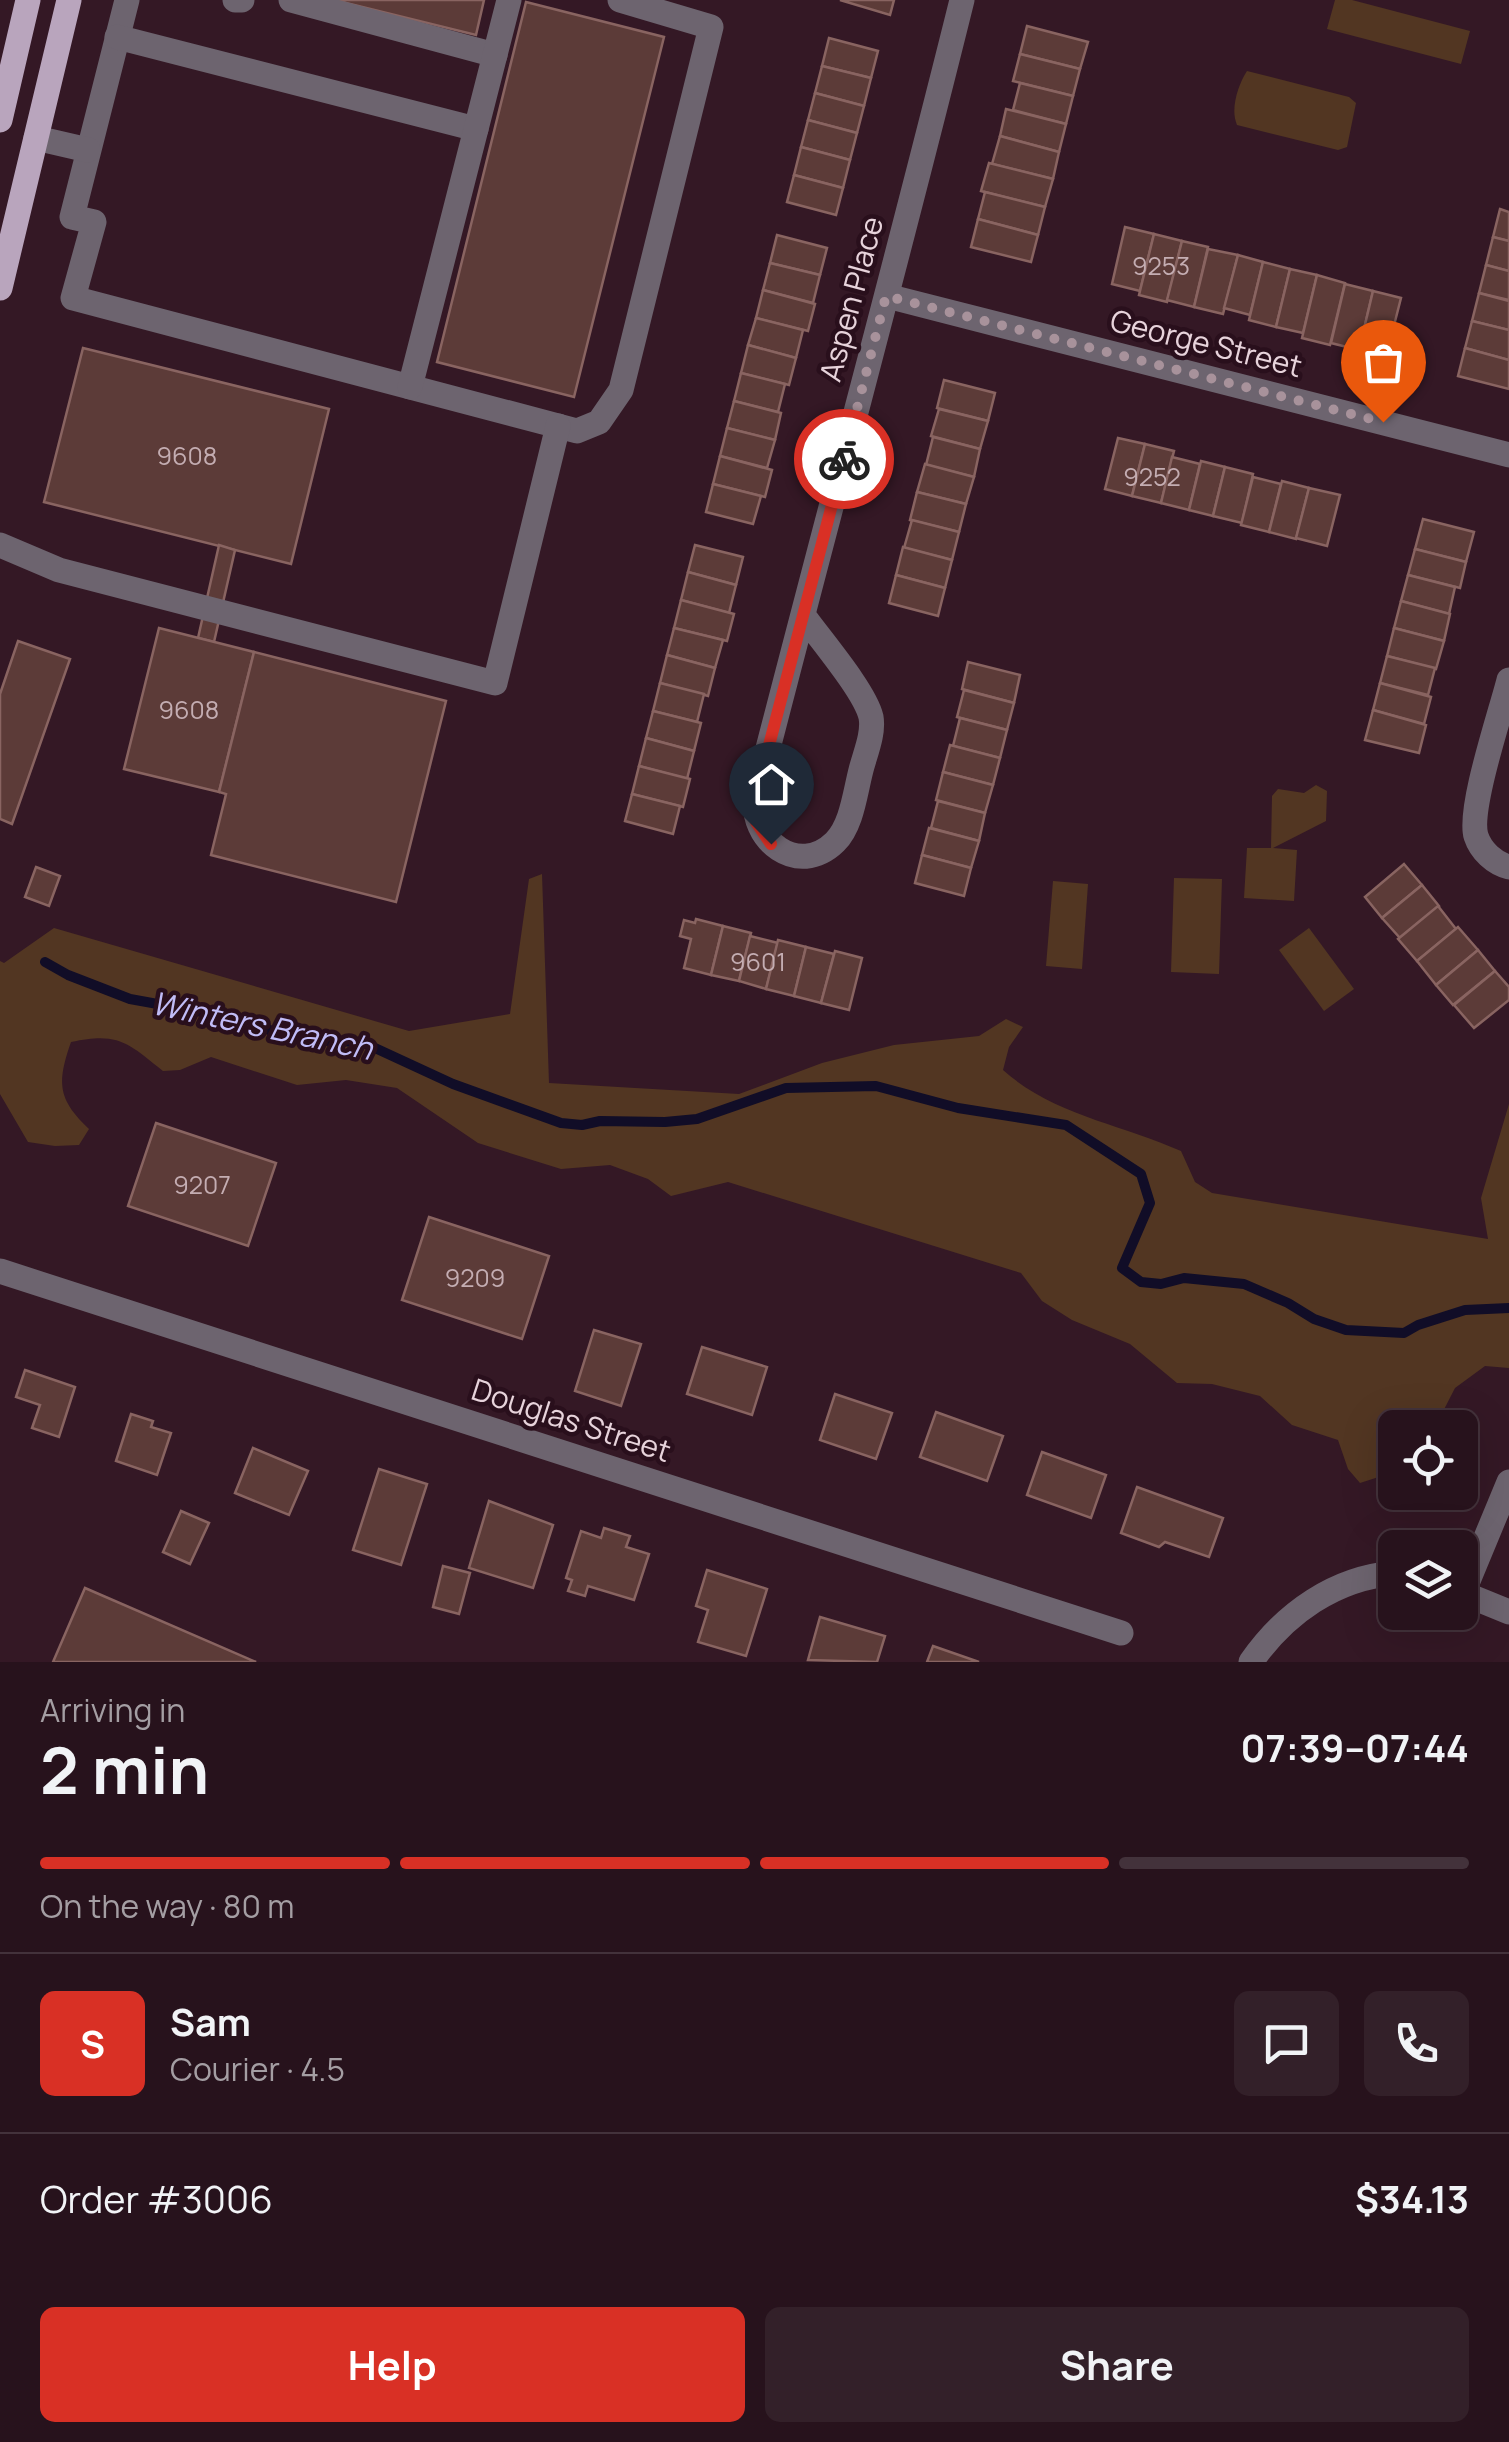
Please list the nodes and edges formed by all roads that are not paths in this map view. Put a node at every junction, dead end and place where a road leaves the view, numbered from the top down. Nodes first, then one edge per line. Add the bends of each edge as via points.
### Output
1 (28, 0) edge
2 (69, 0) edge
3 (126, 0) edge
4 (290, 0) edge
5 (508, 0) edge
6 (620, 0) edge
7 (962, 0) edge
8 (117, 37) junction
9 (495, 54) junction
10 (0, 120) edge
11 (476, 129) junction
12 (0, 130) edge
13 (36, 138) junction
14 (88, 150) junction
15 (0, 288) edge
16 (886, 296) junction
17 (410, 387) junction
18 (558, 426) junction
19 (1509, 454) edge
20 (0, 545) edge
21 (802, 615) junction
22 (1509, 680) edge
23 (1509, 867) edge
24 (0, 1271) edge
25 (1509, 1482) edge
26 (1478, 1553) edge
27 (1378, 1575) edge
28 (1478, 1599) edge
29 (1509, 1612) edge
30 (1121, 1633) dead end
31 (1251, 1662) edge

1 - 10 main road
2 - 13 main road
3 - 8 street
4 - 9 street
5 - 9 street
6 - 18 street via 711,27 621,390 587,430
7 - 16 street, Aspen Place
8 - 11 street
8 - 14 street
9 - 11 street
11 - 17 street
12 - 13 main road
13 - 14 street
13 - 15 main road
14 - 17 street via 72,217 94,222 73,298
16 - 19 street, George Street
16 - 21 street, Aspen Place
17 - 18 street
18 - 20 street via 495,682 74,574
21 - 21 street, Aspen Place via 872,722 842,832 822,851 795,855 764,836 754,808
22 - 23 street via 1474,822 1481,848
24 - 30 street, Douglas Street
25 - 26 street
27 - 31 street via 1293,1614
28 - 29 street

